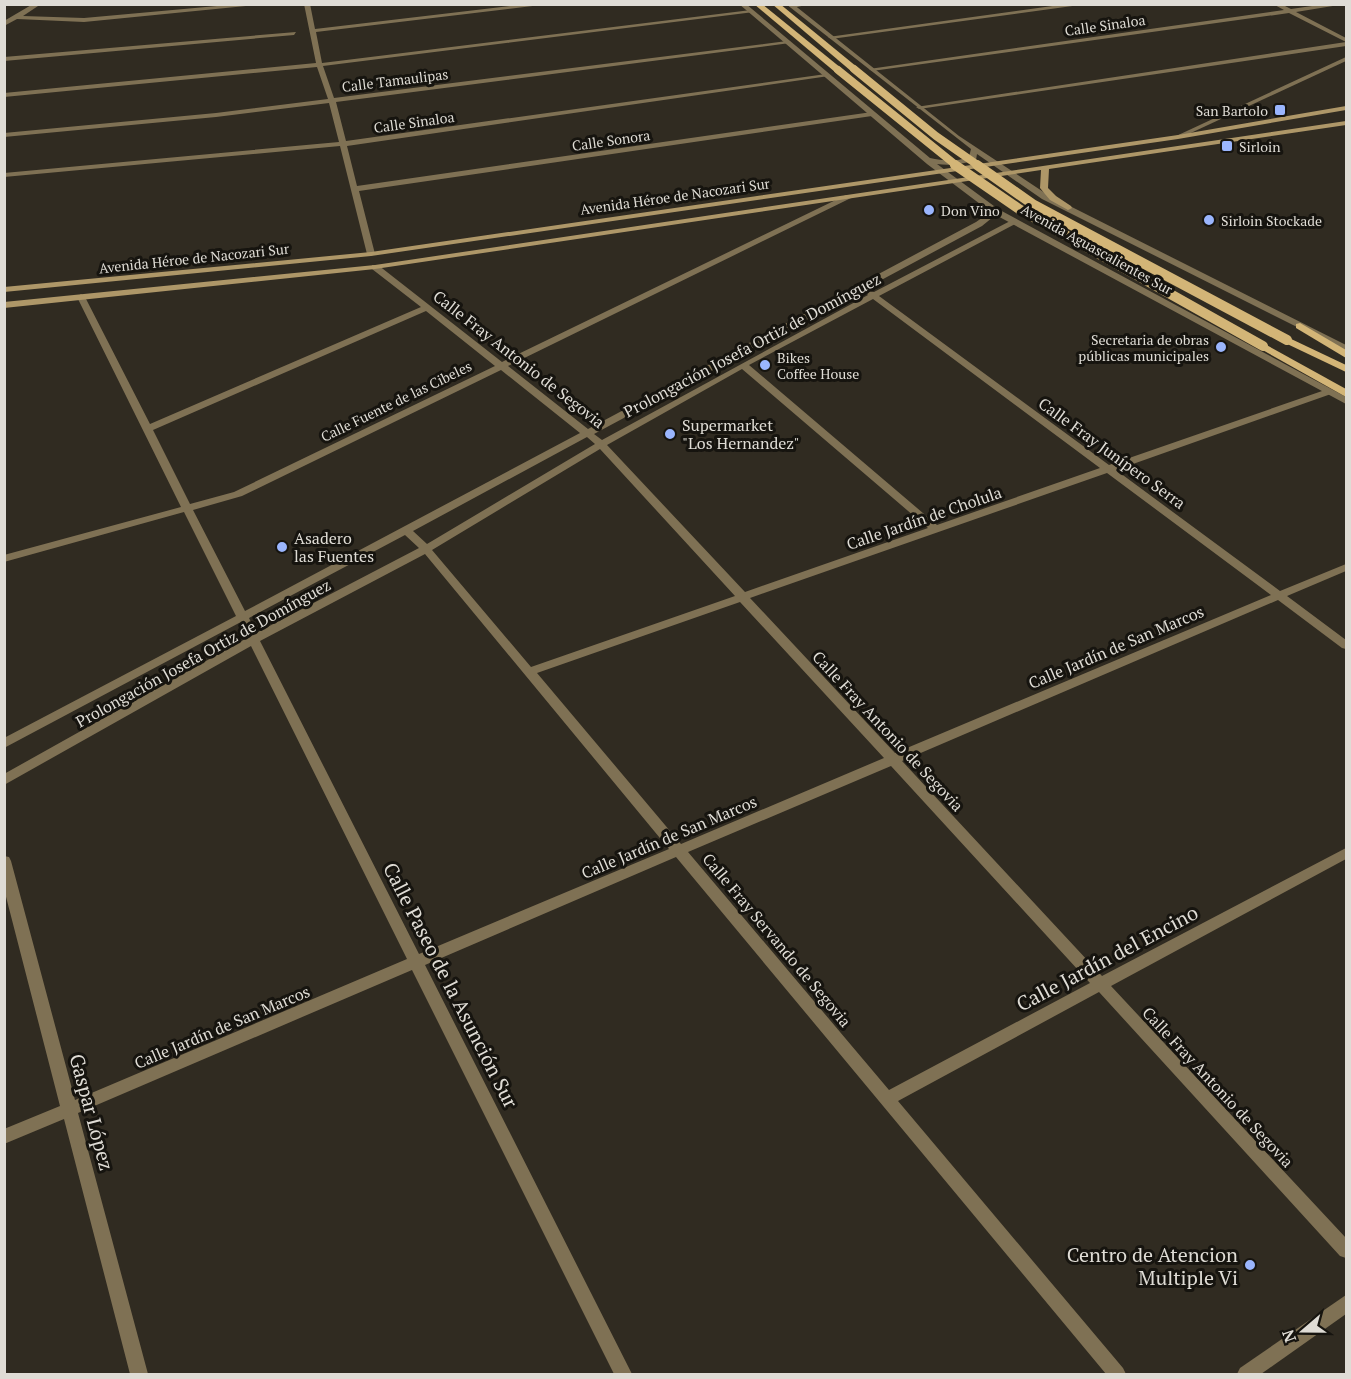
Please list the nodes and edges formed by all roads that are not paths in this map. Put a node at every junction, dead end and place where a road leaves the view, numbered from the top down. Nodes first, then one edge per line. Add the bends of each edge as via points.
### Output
1 (38, 4) edge
2 (264, 4) edge
3 (307, 4) edge
4 (546, 4) edge
5 (742, 4) edge
6 (757, 4) edge
7 (775, 4) edge
8 (808, 4) edge
9 (1084, 4) edge
10 (1276, 4) edge
11 (1342, 4) edge
12 (791, 5) edge
13 (751, 12) junction
14 (1291, 12) junction
15 (16, 17) junction
16 (4, 24) edge
17 (312, 31) junction
18 (789, 31) junction
19 (806, 31) junction
20 (294, 33) dead end
21 (831, 37) junction
22 (1347, 40) edge
23 (787, 43) junction
24 (1347, 44) edge
25 (804, 57) junction
26 (858, 58) junction
27 (4, 59) edge
28 (1347, 59) edge
29 (319, 65) junction
30 (872, 69) junction
31 (826, 76) junction
32 (4, 95) edge
33 (332, 100) junction
34 (919, 107) junction
35 (1347, 108) edge
36 (872, 114) junction
37 (1347, 123) edge
38 (4, 135) edge
39 (1178, 137) junction
40 (343, 144) junction
41 (972, 148) junction
42 (926, 159) junction
43 (993, 164) junction
44 (1045, 168) junction
45 (941, 171) junction
46 (1007, 173) junction
47 (4, 175) edge
48 (954, 182) junction
49 (354, 189) junction
50 (849, 197) junction
51 (1045, 197) junction
52 (1068, 208) junction
53 (995, 211) junction
54 (1014, 221) junction
55 (371, 254) junction
56 (375, 267) junction
57 (281, 276) junction
58 (860, 285) junction
59 (4, 291) edge
60 (874, 296) junction
61 (81, 297) junction
62 (4, 306) edge
63 (425, 308) junction
64 (1300, 326) junction
65 (1347, 348) edge
66 (1347, 355) edge
67 (499, 365) junction
68 (743, 365) junction
69 (1347, 369) edge
70 (1328, 392) junction
71 (1347, 394) edge
72 (1347, 401) edge
73 (147, 429) junction
74 (586, 431) junction
75 (601, 444) junction
76 (1108, 469) junction
77 (188, 509) junction
78 (936, 530) junction
79 (407, 531) junction
80 (426, 549) junction
81 (4, 559) edge
82 (1347, 567) edge
83 (1279, 595) junction
84 (742, 597) junction
85 (241, 615) junction
86 (254, 640) junction
87 (1347, 645) edge
88 (529, 672) junction
89 (4, 744) edge
90 (892, 760) junction
91 (4, 780) edge
92 (678, 850) junction
93 (1347, 853) edge
94 (4, 861) edge
95 (416, 962) junction
96 (1101, 984) junction
97 (886, 1099) junction
98 (69, 1109) junction
99 (4, 1137) edge
100 (1347, 1250) edge
101 (1347, 1304) edge
102 (139, 1374) edge
103 (623, 1374) edge
104 (1117, 1374) edge
105 (1246, 1374) edge

1 - 15 street
2 - 15 street via 84,20
3 - 17 street
4 - 17 street
5 - 13 street, Avenida Aguascalientes Sur
6 - 18 main road, Avenida Aguascalientes Sur
7 - 19 main road, Avenida Aguascalientes Sur
8 - 12 street
9 - 21 street
10 - 14 street
11 - 14 street, Calle Sinaloa
12 - 21 street, Avenida Aguascalientes Sur
13 - 23 street, Avenida Aguascalientes Sur
13 - 29 street
14 - 22 street
14 - 30 street, Calle Sinaloa
15 - 16 street
17 - 29 street
18 - 25 main road via 789,39
18 - 71 main road, Avenida Aguascalientes Sur, bridge via 940,154 1019,209
19 - 26 main road
19 - 69 main road, Avenida Aguascalientes Sur, bridge via 936,136 1034,205
20 - 27 street
21 - 26 street, Avenida Aguascalientes Sur
23 - 25 street, Avenida Aguascalientes Sur
23 - 33 street, Calle Tamaulipas
24 - 34 street
25 - 31 street, Avenida Aguascalientes Sur
26 - 30 street, Avenida Aguascalientes Sur
28 - 39 street
29 - 32 street
29 - 33 street
30 - 34 street, Avenida Aguascalientes Sur
31 - 36 street, Avenida Aguascalientes Sur
31 - 40 street, Calle Sinaloa
33 - 38 street, Calle Tamaulipas
33 - 40 street
34 - 41 street, Avenida Aguascalientes Sur
35 - 39 main road, Avenida Héroe de Nacozari Sur
36 - 42 street, Avenida Aguascalientes Sur
36 - 49 street, Calle Sonora
37 - 44 main road, Avenida Héroe de Nacozari Sur
39 - 43 main road, Avenida Héroe de Nacozari Sur
40 - 47 street, Calle Sinaloa
40 - 49 street
41 - 42 street via 975,154 966,161
41 - 43 street, Avenida Aguascalientes Sur
42 - 45 street, Avenida Aguascalientes Sur
43 - 45 main road, Avenida Héroe de Nacozari Sur
43 - 46 street, Avenida Aguascalientes Sur
44 - 46 main road, Avenida Héroe de Nacozari Sur
44 - 52 main road via 1044,188
45 - 48 street, Avenida Aguascalientes Sur
45 - 55 main road, Avenida Héroe de Nacozari Sur
46 - 48 main road, Avenida Héroe de Nacozari Sur
46 - 51 street, Avenida Aguascalientes Sur
48 - 50 main road, Avenida Héroe de Nacozari Sur
48 - 53 street, Avenida Aguascalientes Sur
49 - 55 street
50 - 56 main road, Avenida Héroe de Nacozari Sur
50 - 67 street, Calle Fuente de las Cibeles
51 - 52 street, Avenida Aguascalientes Sur
51 - 53 street, Prolongación Josefa Ortiz de Domínguez via 1017,193 1001,197 994,203
52 - 64 street, Avenida Aguascalientes Sur
53 - 54 street, Avenida Aguascalientes Sur
53 - 58 street, Prolongación Josefa Ortiz de Domínguez via 979,224
54 - 60 street, Prolongación Josefa Ortiz de Domínguez
54 - 70 street, Avenida Aguascalientes Sur
55 - 57 main road via 366,260 345,266 295,270
55 - 59 main road, Avenida Héroe de Nacozari Sur
56 - 57 main road, Avenida Héroe de Nacozari Sur
56 - 63 street, Calle Fray Antonio de Segovia
57 - 61 main road, Avenida Héroe de Nacozari Sur
58 - 60 street, Calle Fray Junípero Serra
58 - 74 street, Prolongación Josefa Ortiz de Domínguez
60 - 68 street, Prolongación Josefa Ortiz de Domínguez
60 - 76 street, Calle Fray Junípero Serra
61 - 62 main road, Avenida Héroe de Nacozari Sur
61 - 73 street, Calle Paseo de la Asunción Sur
63 - 67 street, Calle Fray Antonio de Segovia
63 - 73 street
64 - 65 street, Avenida Aguascalientes Sur
64 - 66 main road
67 - 74 street, Calle Fray Antonio de Segovia
67 - 77 street, Calle Fuente de las Cibeles via 238,494
68 - 75 street, Prolongación Josefa Ortiz de Domínguez
68 - 78 street
70 - 72 street, Avenida Aguascalientes Sur
70 - 76 street, Calle Jardín de Cholula
73 - 77 street, Calle Paseo de la Asunción Sur
74 - 75 street, Calle Fray Antonio de Segovia
74 - 79 street, Prolongación Josefa Ortiz de Domínguez
75 - 80 street, Prolongación Josefa Ortiz de Domínguez
75 - 84 street, Calle Fray Antonio de Segovia
76 - 78 street, Calle Jardín de Cholula
76 - 83 street, Calle Fray Junípero Serra
77 - 81 street, Calle Fuente de las Cibeles
77 - 85 street, Calle Paseo de la Asunción Sur
78 - 84 street, Calle Jardín de Cholula
79 - 80 street, Calle Fray Servando de Segovia
79 - 85 street, Prolongación Josefa Ortiz de Domínguez
80 - 86 street, Prolongación Josefa Ortiz de Domínguez
80 - 88 street, Calle Fray Servando de Segovia
82 - 83 street, Calle Jardín de San Marcos
83 - 87 street, Calle Fray Junípero Serra
83 - 90 street, Calle Jardín de San Marcos
84 - 88 street, Calle Jardín de Cholula
84 - 90 street, Calle Fray Antonio de Segovia
85 - 86 street, Calle Paseo de la Asunción Sur
85 - 89 street, Prolongación Josefa Ortiz de Domínguez
86 - 91 street, Prolongación Josefa Ortiz de Domínguez
86 - 95 street, Calle Paseo de la Asunción Sur
88 - 92 street, Calle Fray Servando de Segovia
90 - 92 street, Calle Jardín de San Marcos
90 - 96 street, Calle Fray Antonio de Segovia
92 - 95 street, Calle Jardín de San Marcos
92 - 97 street, Calle Fray Servando de Segovia
93 - 96 street, Calle Jardín del Encino
94 - 98 street, Gaspar López
95 - 98 street, Calle Jardín de San Marcos
95 - 103 street, Calle Paseo de la Asunción Sur
96 - 97 street, Calle Jardín del Encino
96 - 100 street, Calle Fray Antonio de Segovia
97 - 104 street, Calle Fray Servando de Segovia
98 - 99 street, Calle Jardín de San Marcos
98 - 102 street, Gaspar López
101 - 105 street

